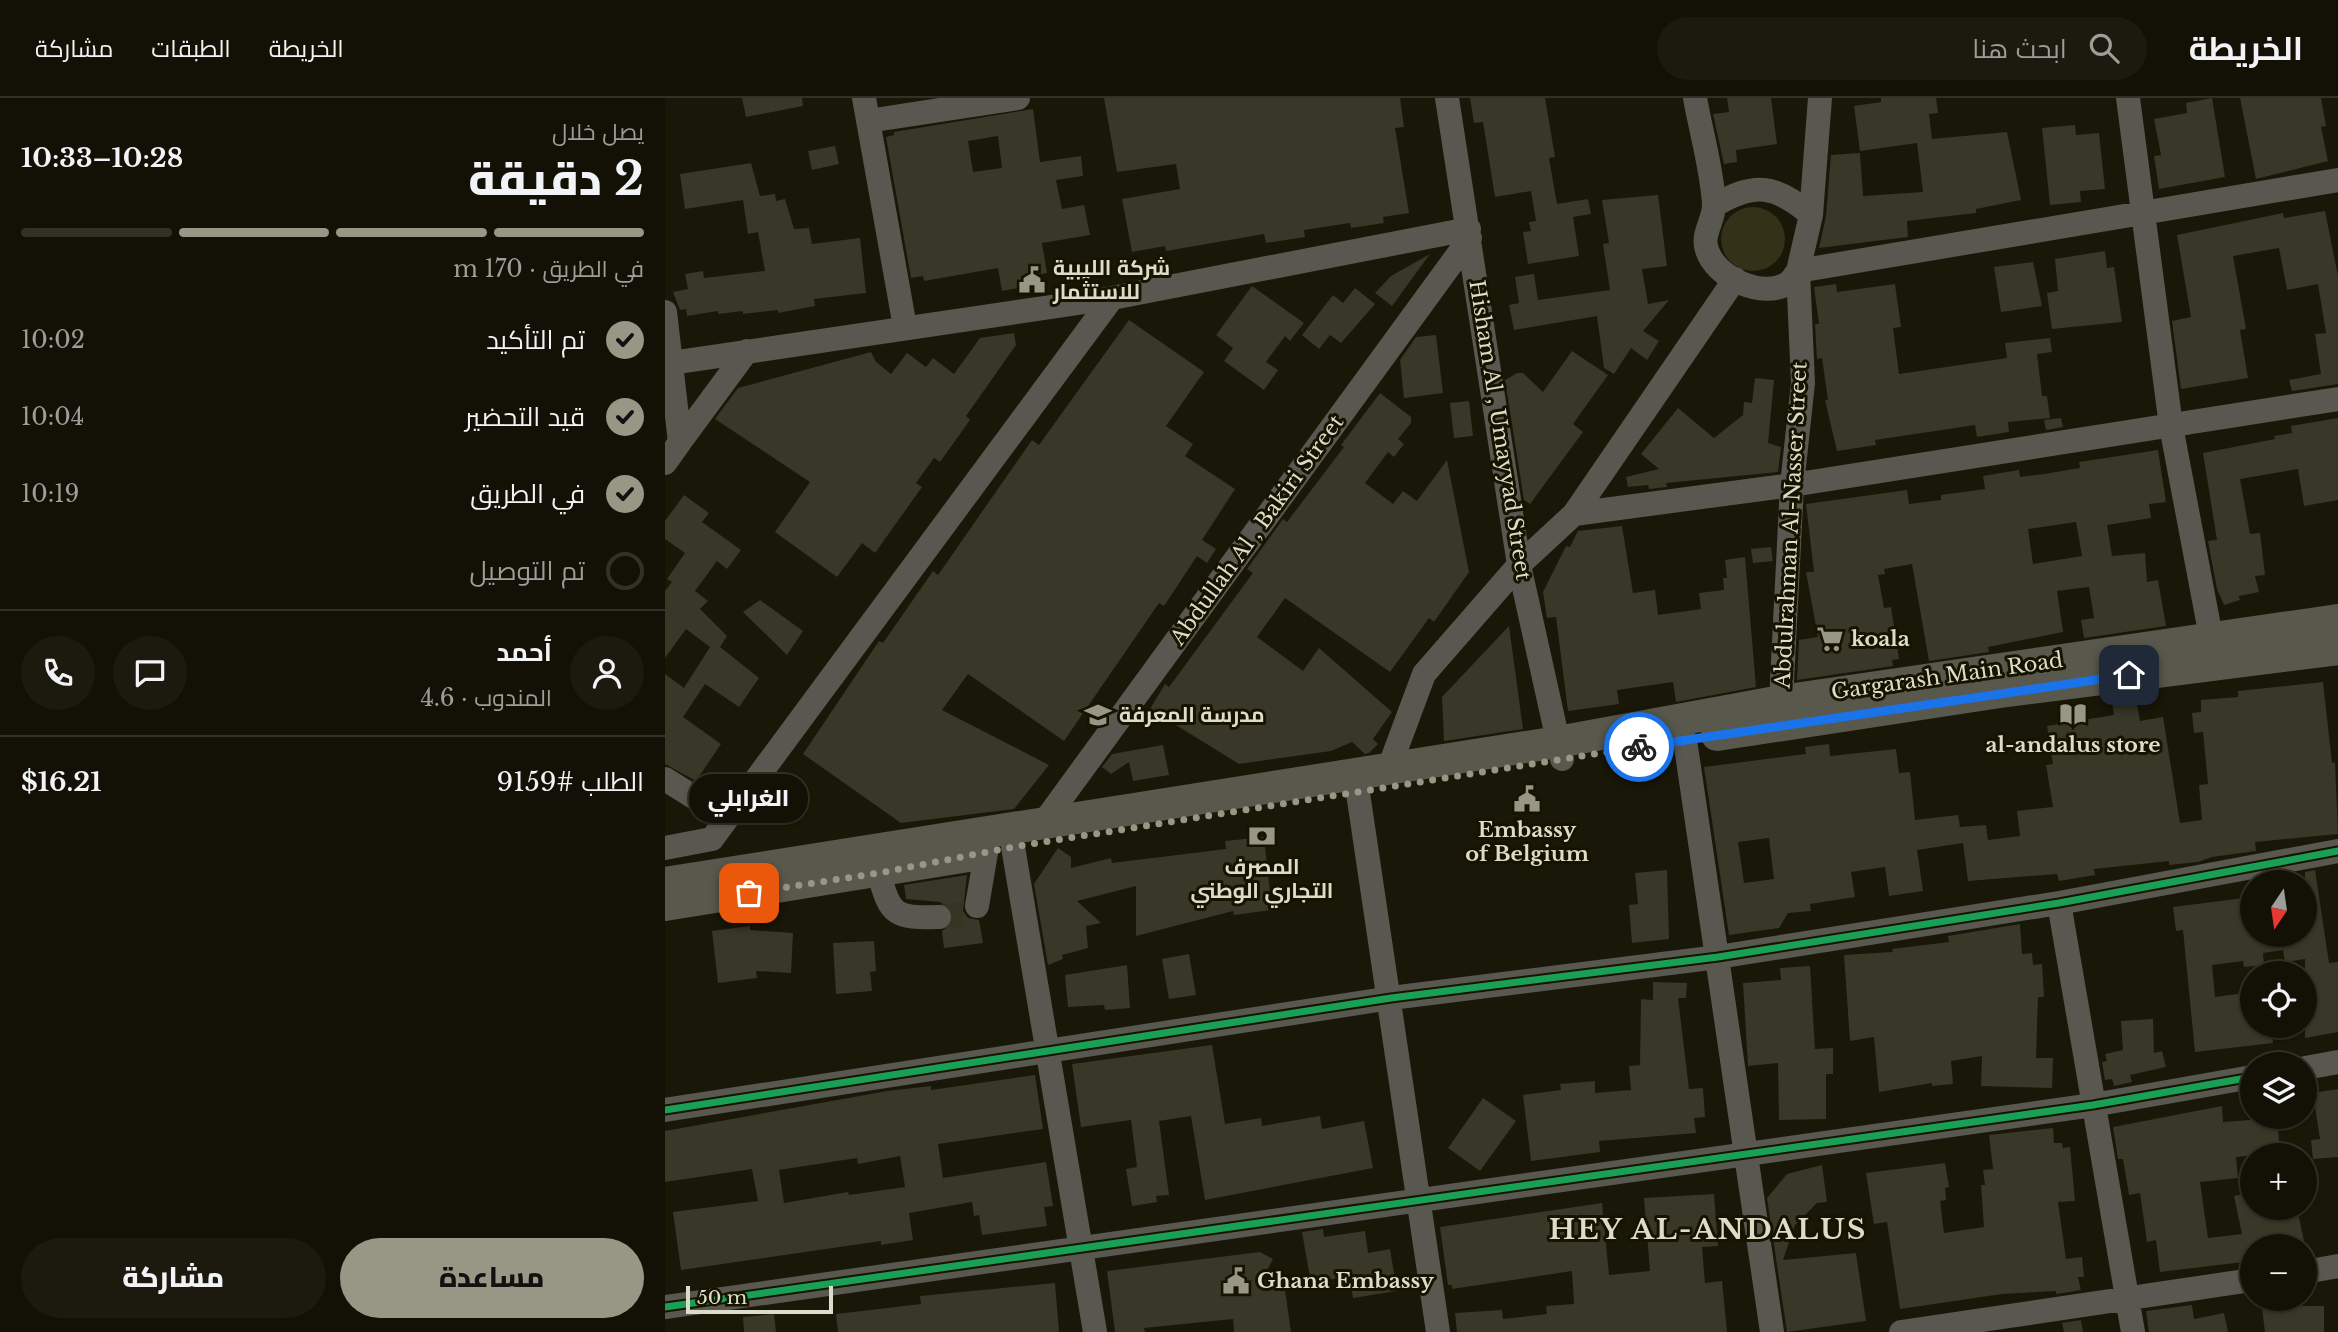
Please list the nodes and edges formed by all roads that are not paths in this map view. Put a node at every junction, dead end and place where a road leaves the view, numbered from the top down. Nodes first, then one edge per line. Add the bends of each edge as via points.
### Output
1 (1018, 98) edge
2 (1447, 98) edge
3 (1695, 98) edge
4 (1820, 98) edge
5 (2128, 98) edge
6 (866, 110) edge
7 (2338, 180) edge
8 (1714, 206) junction
9 (2142, 211) junction
10 (1811, 215) junction
11 (1470, 234) junction
12 (1798, 271) junction
13 (1735, 279) junction
14 (1112, 298) junction
15 (665, 312) edge
16 (905, 327) junction
17 (747, 351) junction
18 (669, 364) edge
19 (2338, 398) edge
20 (2171, 426) junction
21 (680, 442) junction
22 (665, 463) edge
23 (1792, 485) junction
24 (1574, 514) junction
25 (1519, 565) junction
26 (2338, 620) edge
27 (2211, 637) junction
28 (2338, 649) edge
29 (1781, 701) junction
30 (1685, 740) junction
31 (1560, 751) junction
32 (1389, 768) junction
33 (665, 779) edge
34 (1358, 793) junction
35 (727, 818) junction
36 (1044, 822) junction
37 (712, 839) junction
38 (665, 848) edge
39 (1000, 850) junction
40 (2338, 851) edge
41 (879, 873) junction
42 (665, 883) edge
43 (721, 885) junction
44 (2059, 903) junction
45 (665, 905) edge
46 (978, 906) dead end
47 (940, 917) tunnel mouth
48 (1718, 957) junction
49 (1391, 998) junction
50 (1045, 1053) junction
51 (2338, 1062) edge
52 (2317, 1066) edge
53 (2240, 1079) edge
54 (2093, 1105) junction
55 (665, 1111) edge
56 (1746, 1153) junction
57 (1419, 1200) junction
58 (1082, 1246) junction
59 (2338, 1266) edge
60 (2317, 1270) edge
61 (2240, 1282) edge
62 (2128, 1301) junction
63 (665, 1307) edge
64 (1095, 1332) edge
65 (1438, 1332) edge
66 (1772, 1332) edge
67 (1901, 1332) edge
68 (2133, 1332) edge

1 - 6 street
2 - 11 street, Hisham Al , Umayyad Street
3 - 8 street
4 - 10 street, Abdulrahman Al-Nasser Street
5 - 9 street
6 - 16 street
7 - 9 street
8 - 10 street via 1750,188 1793,200
8 - 13 street via 1705,237 1707,251 1714,264
9 - 12 street
9 - 20 street
10 - 12 street, Abdulrahman Al-Nasser Street
11 - 14 street
11 - 25 street, Hisham Al , Umayyad Street
11 - 36 street, Abdullah Al , Bakiri Street
12 - 13 street via 1787,284 1766,289
12 - 23 street, Abdulrahman Al-Nasser Street via 1803,383
13 - 24 street
14 - 16 street
14 - 35 street
15 - 18 street
16 - 17 street
17 - 18 street
17 - 21 street
18 - 21 street
19 - 20 street
20 - 23 street
20 - 27 street
21 - 22 street
23 - 24 street
23 - 29 street, Abdulrahman Al-Nasser Street
24 - 25 street
25 - 31 street, Hisham Al , Umayyad Street
25 - 32 street via 1423,674
26 - 27 main road, Gargarash Main Road
27 - 29 main road, Gargarash Main Road
28 - 30 main road, Gargarash Main Road via 2000,692
29 - 31 main road, Gargarash Main Road
30 - 31 main road, Gargarash Main Road
30 - 48 street
31 - 32 main road
31 - 34 main road
32 - 36 main road
33 - 35 street
34 - 39 main road
34 - 49 street
35 - 37 street
36 - 43 main road
37 - 38 street
37 - 43 street
39 - 41 main road
39 - 46 street
39 - 50 street
40 - 44 street
41 - 43 main road
41 - 47 street via 887,904 911,918
42 - 43 main road
43 - 45 main road
44 - 48 street
44 - 54 street
48 - 49 street
48 - 56 street
49 - 50 street
49 - 57 street
50 - 55 street
50 - 58 street
51 - 52 street
53 - 54 street
54 - 56 street
54 - 62 street
56 - 57 street
56 - 66 street
57 - 58 street
57 - 65 street
58 - 63 street
58 - 64 street
59 - 60 street
61 - 62 street
62 - 67 street
62 - 68 street

